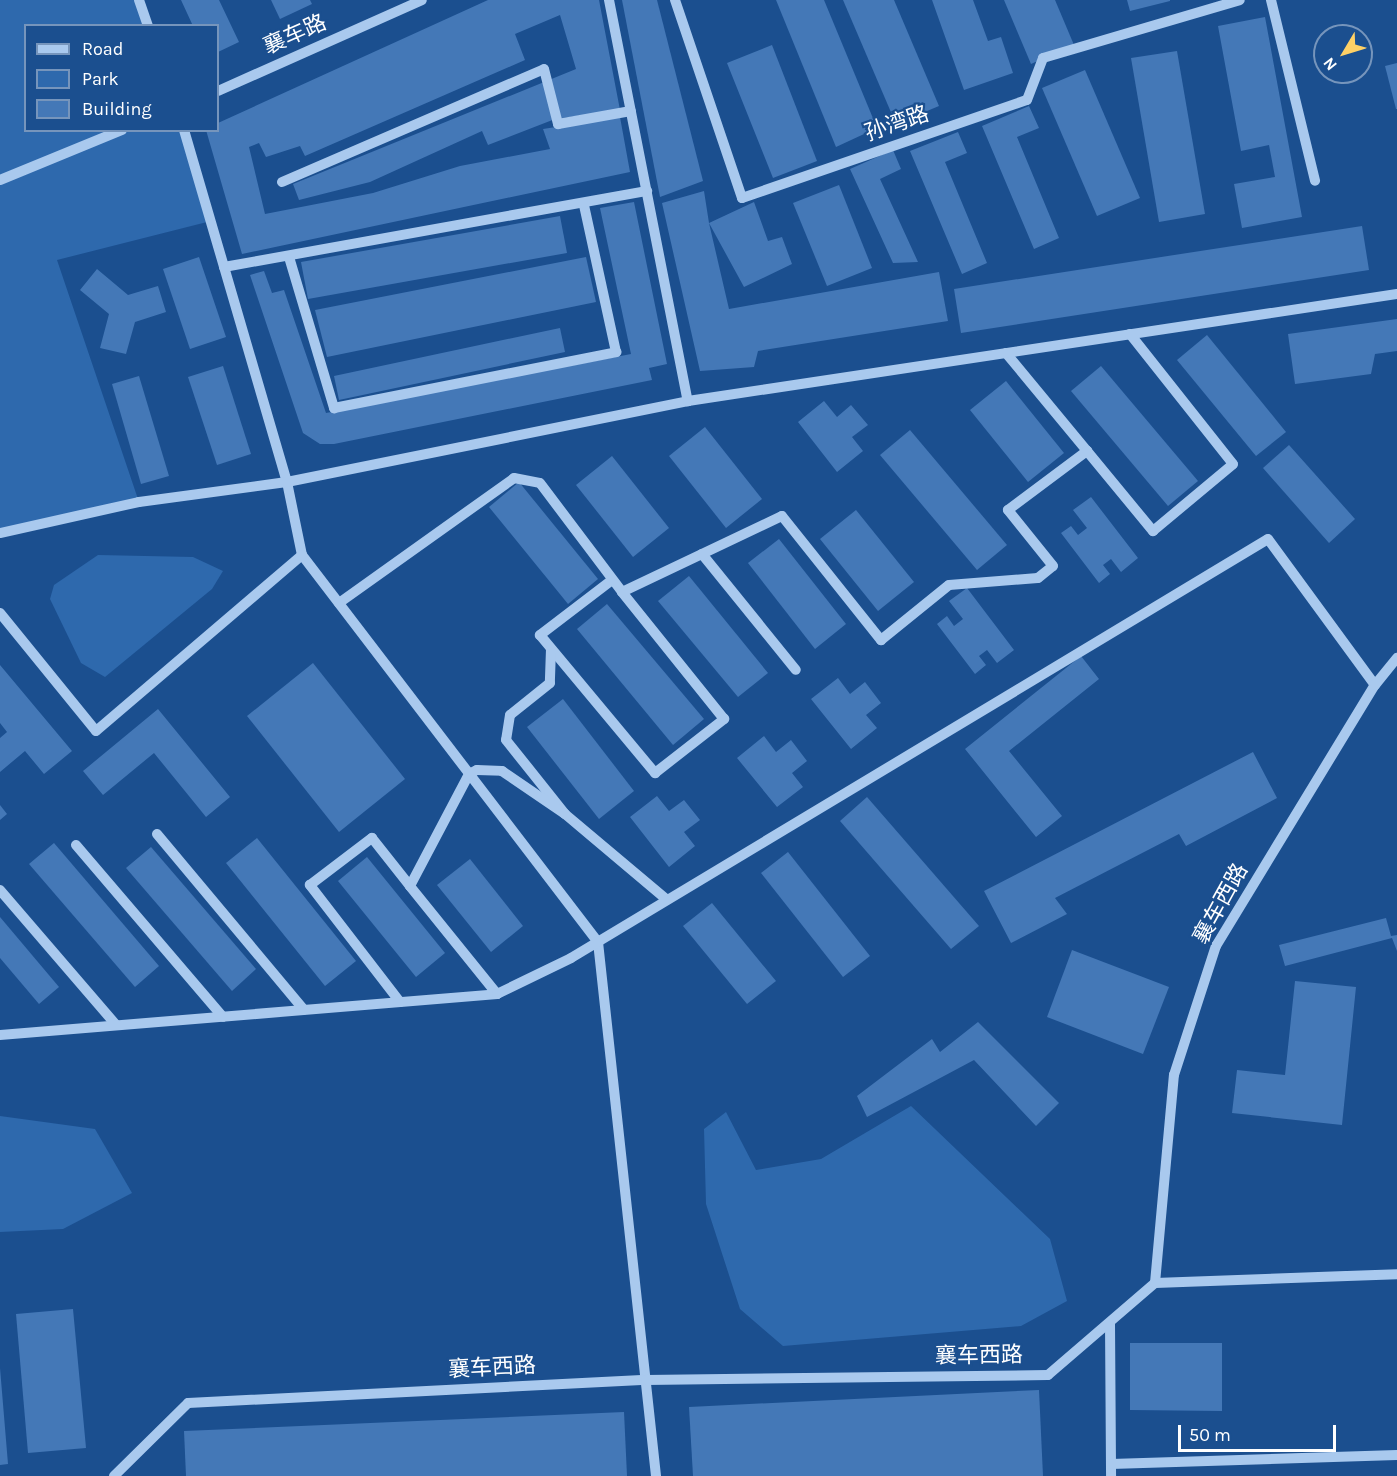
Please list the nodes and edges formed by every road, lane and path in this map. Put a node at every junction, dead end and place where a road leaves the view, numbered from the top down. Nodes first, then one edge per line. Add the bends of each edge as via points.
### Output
1 (139, 0) edge
2 (422, 0) edge
3 (609, 0) edge
4 (675, 0) edge
5 (1240, 0) edge
6 (1271, 0) edge
7 (147, 24) edge
8 (219, 91) edge
9 (631, 111) junction
10 (117, 132) edge
11 (185, 132) edge
12 (0, 180) edge
13 (1315, 181) dead end
14 (282, 182) dead end
15 (647, 191) junction
16 (584, 204) junction
17 (289, 257) junction
18 (224, 267) junction
19 (1397, 294) edge
20 (1130, 334) junction
21 (1005, 353) junction
22 (688, 401) junction
23 (1087, 451) junction
24 (287, 482) junction
25 (0, 532) edge
26 (702, 554) junction
27 (302, 555) junction
28 (612, 580) junction
29 (622, 592) junction
30 (339, 603) junction
31 (1, 617) edge
32 (551, 649) junction
33 (1397, 658) edge
34 (796, 670) dead end
35 (1375, 684) junction
36 (469, 774) junction
37 (565, 814) junction
38 (157, 834) dead end
39 (76, 844) dead end
40 (410, 886) junction
41 (0, 890) edge
42 (667, 900) junction
43 (598, 942) junction
44 (497, 994) junction
45 (400, 1002) junction
46 (304, 1010) junction
47 (223, 1017) junction
48 (116, 1025) junction
49 (0, 1035) edge
50 (1397, 1274) edge
51 (1155, 1283) junction
52 (1110, 1324) junction
53 (646, 1380) junction
54 (1397, 1455) edge
55 (1111, 1464) junction
56 (114, 1476) edge
57 (656, 1476) edge
58 (1111, 1476) edge

1 - 7 street
2 - 8 street, 襄车路
3 - 9 street
4 - 5 street, 孙湾路 via 742,198 1027,100 1043,58
6 - 13 street
9 - 14 street via 558,124 544,69
9 - 15 street
10 - 12 street
11 - 18 street
15 - 16 street
15 - 22 street
16 - 17 street
16 - 17 street via 616,352 334,408
17 - 18 street
18 - 24 street
19 - 20 street
20 - 21 street
20 - 23 street via 1233,464 1153,531
21 - 22 street
21 - 23 street
22 - 24 street
23 - 26 street via 1008,510 1053,566 1038,578 949,585 880,640 782,516
24 - 25 street via 139,502
24 - 27 street
26 - 29 street
26 - 34 street
27 - 30 street
27 - 31 street via 96,731
28 - 29 street
28 - 30 street via 540,483 514,478
28 - 32 street via 540,635
29 - 32 street via 724,719 655,773
30 - 36 street
32 - 37 street via 550,683 510,715 506,740
33 - 35 street, 襄车西路
35 - 42 street via 1268,539
35 - 51 street, 襄车西路 via 1216,946 1174,1075
36 - 37 street via 477,770 501,771
36 - 40 street
36 - 43 street
37 - 42 street
38 - 46 street
39 - 47 street
40 - 44 street
40 - 45 street via 372,838 310,885
41 - 48 street
42 - 43 street
43 - 44 street
43 - 53 street
44 - 45 street
45 - 46 street
46 - 47 street
47 - 48 street
48 - 49 street
50 - 51 street
51 - 52 street, 襄车西路
52 - 53 street, 襄车西路 via 1048,1375
52 - 55 street
53 - 56 street, 襄车西路 via 188,1403
53 - 57 street
54 - 55 street
55 - 58 street

